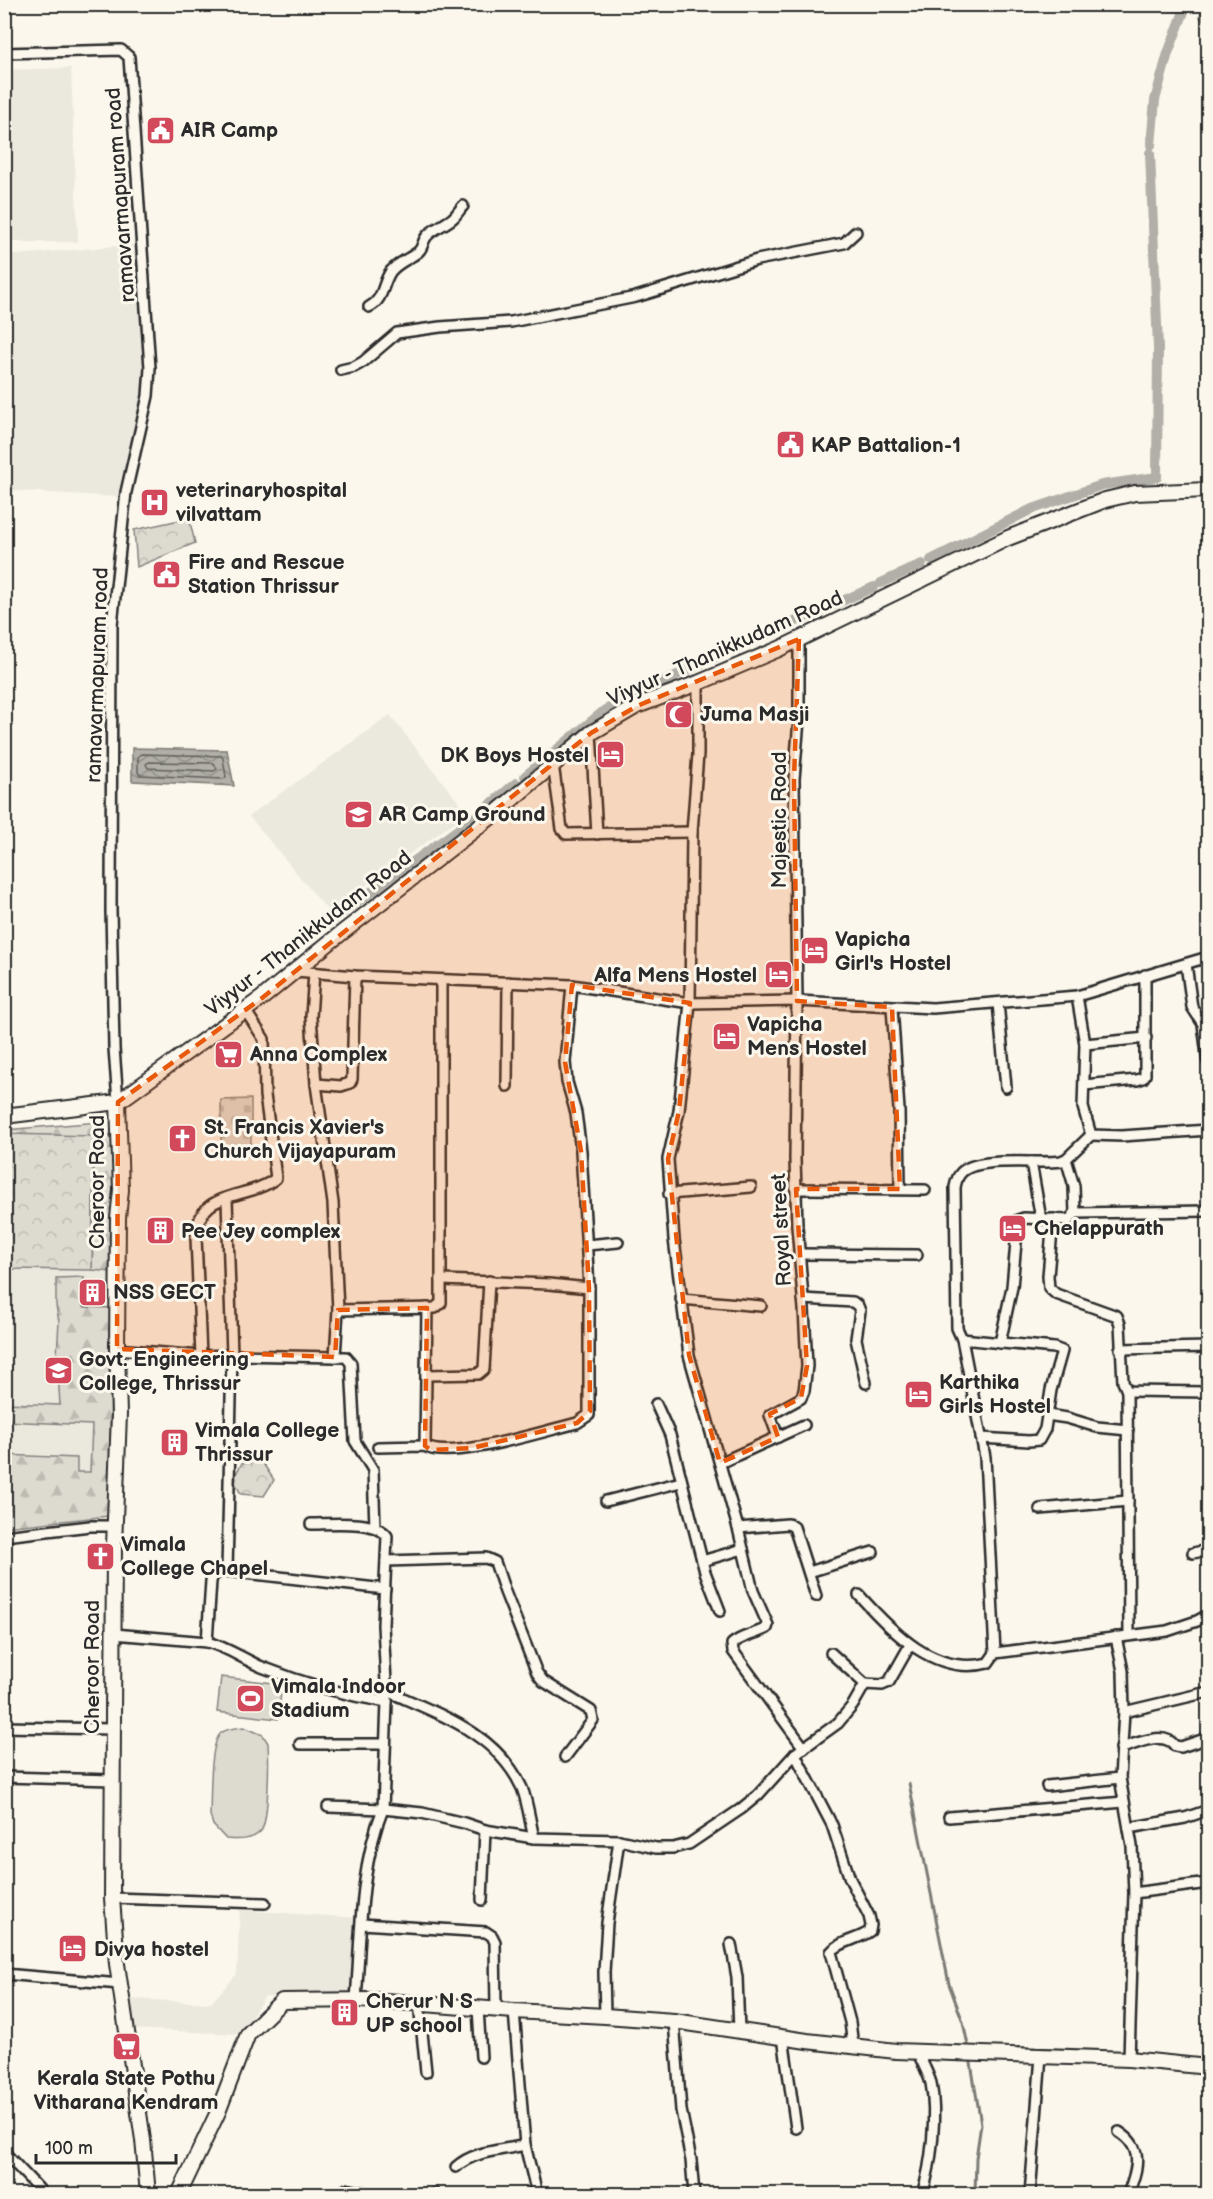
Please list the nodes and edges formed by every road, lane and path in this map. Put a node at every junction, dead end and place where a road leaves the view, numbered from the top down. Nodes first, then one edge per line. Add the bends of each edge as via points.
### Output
1 (4, 53) edge
2 (463, 206) dead end
3 (856, 232) dead end
4 (369, 307) dead end
5 (341, 370) dead end
6 (1209, 490) edge
7 (799, 639) junction
8 (698, 683) junction
9 (591, 733) junction
10 (553, 764) junction
11 (692, 832) junction
12 (597, 834) junction
13 (1209, 957) edge
14 (1186, 964) junction
15 (296, 971) junction
16 (314, 972) junction
17 (1145, 975) junction
18 (356, 976) junction
19 (441, 980) junction
20 (508, 982) junction
21 (572, 985) junction
22 (1077, 996) junction
23 (797, 1001) junction
24 (998, 1003) junction
25 (690, 1004) junction
26 (892, 1007) junction
27 (245, 1010) junction
28 (1146, 1038) junction
29 (1085, 1044) junction
30 (1209, 1062) edge
31 (316, 1084) junction
32 (1084, 1085) junction
33 (507, 1086) dead end
34 (1006, 1087) dead end
35 (118, 1102) junction
36 (4, 1116) edge
37 (1209, 1130) edge
38 (1091, 1135) junction
39 (1066, 1159) junction
40 (1031, 1162) junction
41 (751, 1186) dead end
42 (796, 1189) junction
43 (900, 1189) junction
44 (925, 1190) dead end
45 (669, 1194) junction
46 (227, 1199) junction
47 (1209, 1211) edge
48 (1076, 1213) junction
49 (1041, 1219) junction
50 (1053, 1220) junction
51 (618, 1242) dead end
52 (587, 1245) junction
53 (799, 1254) junction
54 (917, 1256) dead end
55 (441, 1280) junction
56 (489, 1281) junction
57 (589, 1288) junction
58 (681, 1299) junction
59 (804, 1299) junction
60 (761, 1306) dead end
61 (427, 1308) junction
62 (338, 1310) junction
63 (962, 1339) junction
64 (1000, 1343) junction
65 (1209, 1347) edge
66 (117, 1349) junction
67 (1120, 1349) junction
68 (232, 1355) junction
69 (201, 1356) junction
70 (335, 1357) junction
71 (426, 1375) junction
72 (866, 1383) dead end
73 (1127, 1391) junction
74 (1209, 1392) edge
75 (656, 1404) dead end
76 (1047, 1415) junction
77 (804, 1425) dead end
78 (1128, 1430) junction
79 (778, 1437) junction
80 (981, 1438) junction
81 (424, 1446) junction
82 (378, 1447) dead end
83 (720, 1462) junction
84 (681, 1482) junction
85 (606, 1501) dead end
86 (1128, 1501) junction
87 (1040, 1509) dead end
88 (311, 1524) dead end
89 (114, 1526) junction
90 (375, 1527) junction
91 (738, 1528) junction
92 (4, 1536) edge
93 (743, 1549) junction
94 (1209, 1550) edge
95 (873, 1552) dead end
96 (1193, 1553) dead end
97 (386, 1561) junction
98 (702, 1561) junction
99 (227, 1571) junction
100 (809, 1572) junction
101 (385, 1589) junction
102 (859, 1594) dead end
103 (816, 1596) dead end
104 (720, 1611) dead end
105 (1209, 1615) edge
106 (114, 1634) junction
107 (1129, 1635) junction
108 (1116, 1637) junction
109 (207, 1642) junction
110 (910, 1645) junction
111 (831, 1653) dead end
112 (995, 1653) junction
113 (865, 1684) junction
114 (386, 1690) junction
115 (1209, 1692) edge
116 (387, 1702) junction
117 (1124, 1712) junction
118 (4, 1727) edge
119 (113, 1729) junction
120 (1209, 1738) edge
121 (300, 1744) dead end
122 (385, 1744) junction
123 (804, 1748) junction
124 (1121, 1748) junction
125 (795, 1754) junction
126 (565, 1757) dead end
127 (4, 1777) edge
128 (1120, 1778) junction
129 (112, 1780) junction
130 (1047, 1786) dead end
131 (1124, 1802) junction
132 (328, 1807) dead end
133 (383, 1809) junction
134 (1209, 1809) edge
135 (949, 1817) dead end
136 (1129, 1827) junction
137 (484, 1830) junction
138 (534, 1838) junction
139 (619, 1840) junction
140 (1209, 1883) edge
141 (1134, 1893) junction
142 (112, 1898) junction
143 (482, 1900) dead end
144 (264, 1903) dead end
145 (362, 1924) junction
146 (731, 1944) dead end
147 (4, 1974) edge
148 (120, 1984) junction
149 (357, 2000) junction
150 (419, 2003) junction
151 (478, 2008) junction
152 (496, 2009) junction
153 (514, 2012) junction
154 (605, 2016) junction
155 (674, 2021) junction
156 (739, 2031) junction
157 (783, 2037) junction
158 (853, 2046) junction
159 (918, 2053) junction
160 (1041, 2056) junction
161 (481, 2057) dead end
162 (1129, 2059) junction
163 (1209, 2067) edge
164 (426, 2072) dead end
165 (796, 2128) dead end
166 (1119, 2132) dead end
167 (525, 2145) junction
168 (4, 2152) edge
169 (456, 2167) dead end
170 (346, 2189) dead end
171 (40, 2191) edge
172 (148, 2194) edge
173 (179, 2194) edge
174 (370, 2194) edge
175 (537, 2194) edge
176 (694, 2194) edge
177 (922, 2194) edge
178 (1030, 2194) edge
179 (1129, 2194) edge

1 - 35 street, ramavarmapuram road via 121,50 129,57 150,368 148,396 126,492 112,625 111,910
2 - 4 street via 424,238 423,247 416,254 391,272 383,292
3 - 5 street via 844,243 757,260 636,297 511,322 397,333 363,362
6 - 7 main road, Viyyur - Thanikkudam Road via 1135,493 1105,500 1008,538
7 - 8 main road, Viyyur - Thanikkudam Road
7 - 23 street, Majestic Road via 794,779
8 - 9 main road, Viyyur - Thanikkudam Road via 637,706
8 - 11 street
9 - 10 main road, Viyyur - Thanikkudam Road
9 - 12 street
10 - 12 street via 563,832
10 - 15 main road, Viyyur - Thanikkudam Road
11 - 12 street
11 - 25 street
13 - 14 street
14 - 17 street
14 - 30 street via 1192,1008 1203,1024
15 - 16 street
15 - 27 main road, Viyyur - Thanikkudam Road
16 - 18 street
16 - 31 street via 311,1017
17 - 22 street
17 - 28 street
18 - 19 street
18 - 31 street via 352,1079 341,1086
19 - 20 street
19 - 55 street
20 - 21 street
20 - 33 street
21 - 25 street
21 - 52 street via 565,1062 581,1151
22 - 24 street
22 - 29 street
23 - 25 street
23 - 26 street
23 - 42 street, Royal street
24 - 26 street
24 - 34 street
25 - 45 street via 679,1111 668,1159
26 - 43 street
27 - 35 main road, Viyyur - Thanikkudam Road
27 - 46 street via 264,1039 265,1095 276,1178
28 - 29 street
28 - 32 street via 1143,1078
29 - 32 street
31 - 62 street via 333,1203
32 - 38 street via 1083,1107
35 - 36 main road, Viyyur - Thanikkudam Road
35 - 66 main road, Cheroor Road via 121,1190
37 - 38 street
38 - 39 street
39 - 40 street
39 - 48 street
40 - 49 street
40 - 63 street via 996,1162 959,1174 955,1186 957,1328
41 - 45 street
42 - 43 street
42 - 53 street, Royal street
43 - 44 street
45 - 58 street
46 - 68 street
46 - 69 street via 206,1207 196,1232
47 - 48 street
48 - 50 street via 1069,1220
49 - 50 street
49 - 64 street via 1024,1218 1017,1223 1012,1287
50 - 67 street via 1049,1288 1056,1294 1115,1314 1120,1324
51 - 52 street
52 - 57 street
53 - 54 street
53 - 59 street, Royal street
55 - 56 street
55 - 61 street via 441,1303
56 - 57 street
56 - 71 street via 484,1369 478,1374
57 - 81 street via 589,1415 577,1423 472,1448 430,1450
58 - 60 street
58 - 83 street via 689,1355
59 - 72 street via 853,1302 858,1306 856,1345
59 - 79 street, Royal street via 804,1391 801,1398 770,1415
61 - 62 street
61 - 71 street
62 - 70 street
63 - 64 street
63 - 80 street
64 - 76 street via 1062,1351
65 - 67 street
66 - 69 street
66 - 89 main road, Cheroor Road via 119,1414
67 - 73 street
68 - 69 street
68 - 70 street
68 - 99 street
70 - 90 street via 346,1357 351,1363 355,1441 373,1470
71 - 81 street
73 - 74 street
73 - 78 street
75 - 84 street
76 - 78 street
76 - 80 street via 1042,1435 1036,1441
77 - 79 street
78 - 86 street
79 - 83 street
80 - 112 street via 987,1482
81 - 82 street
83 - 91 street
84 - 85 street
84 - 98 street
86 - 87 street
86 - 107 street
88 - 90 street
89 - 92 street
89 - 106 main road, Cheroor Road
90 - 97 street via 387,1536
91 - 93 street
91 - 100 street via 788,1524 794,1527
93 - 98 street
93 - 123 street via 753,1591 768,1625 736,1640 733,1650
94 - 96 street
95 - 100 street
97 - 101 street
97 - 126 street via 486,1558 495,1562 537,1673 593,1716
98 - 104 street
99 - 101 street
99 - 109 street via 216,1572 211,1581
100 - 103 street
101 - 114 street
102 - 110 street
105 - 107 street via 1167,1631
106 - 109 street
106 - 119 main road, Cheroor Road
107 - 108 street
108 - 112 street
108 - 117 street via 1123,1671
109 - 116 street via 307,1684
110 - 112 street via 937,1660 974,1667 988,1663
110 - 113 street via 889,1682
111 - 113 street
113 - 123 street via 838,1723
114 - 116 street
114 - 138 street via 482,1737 503,1758 522,1789
115 - 117 street
116 - 122 street
117 - 124 street
118 - 119 street
119 - 129 main road, Cheroor Road
120 - 124 street via 1181,1747 1165,1738
121 - 122 street
122 - 133 street
123 - 125 street
124 - 128 street
125 - 139 street via 758,1795 689,1844 656,1848
125 - 158 street via 832,1825 871,1925 862,1937 836,1946 831,1952
127 - 129 street
128 - 130 street
128 - 131 street
129 - 142 main road, Cheroor Road
131 - 135 street
131 - 136 street
132 - 133 street
133 - 137 street via 422,1814
133 - 145 street via 369,1861
134 - 136 street via 1185,1818
136 - 141 street
137 - 138 street
137 - 143 street
138 - 139 street
139 - 154 street via 607,1923
140 - 141 street
141 - 162 street
142 - 144 street
142 - 148 main road, Cheroor Road
145 - 149 street
145 - 152 street via 486,1932 495,1942
146 - 156 street
147 - 148 street
148 - 172 main road, Cheroor Road
149 - 150 main road
149 - 173 main road via 282,2001 248,2034 218,2112
150 - 151 main road
150 - 164 street
151 - 152 main road
151 - 161 street
152 - 153 main road
153 - 154 main road
153 - 167 street
154 - 155 main road
155 - 156 main road
155 - 176 street via 681,2110
156 - 157 main road
157 - 158 main road
157 - 165 street
158 - 159 main road
159 - 160 main road
159 - 177 street via 933,2098 931,2154
160 - 162 main road
160 - 178 street
162 - 163 main road
166 - 179 street via 1130,2139 1137,2157
167 - 169 street via 480,2152
167 - 175 street
168 - 171 street
170 - 174 street

